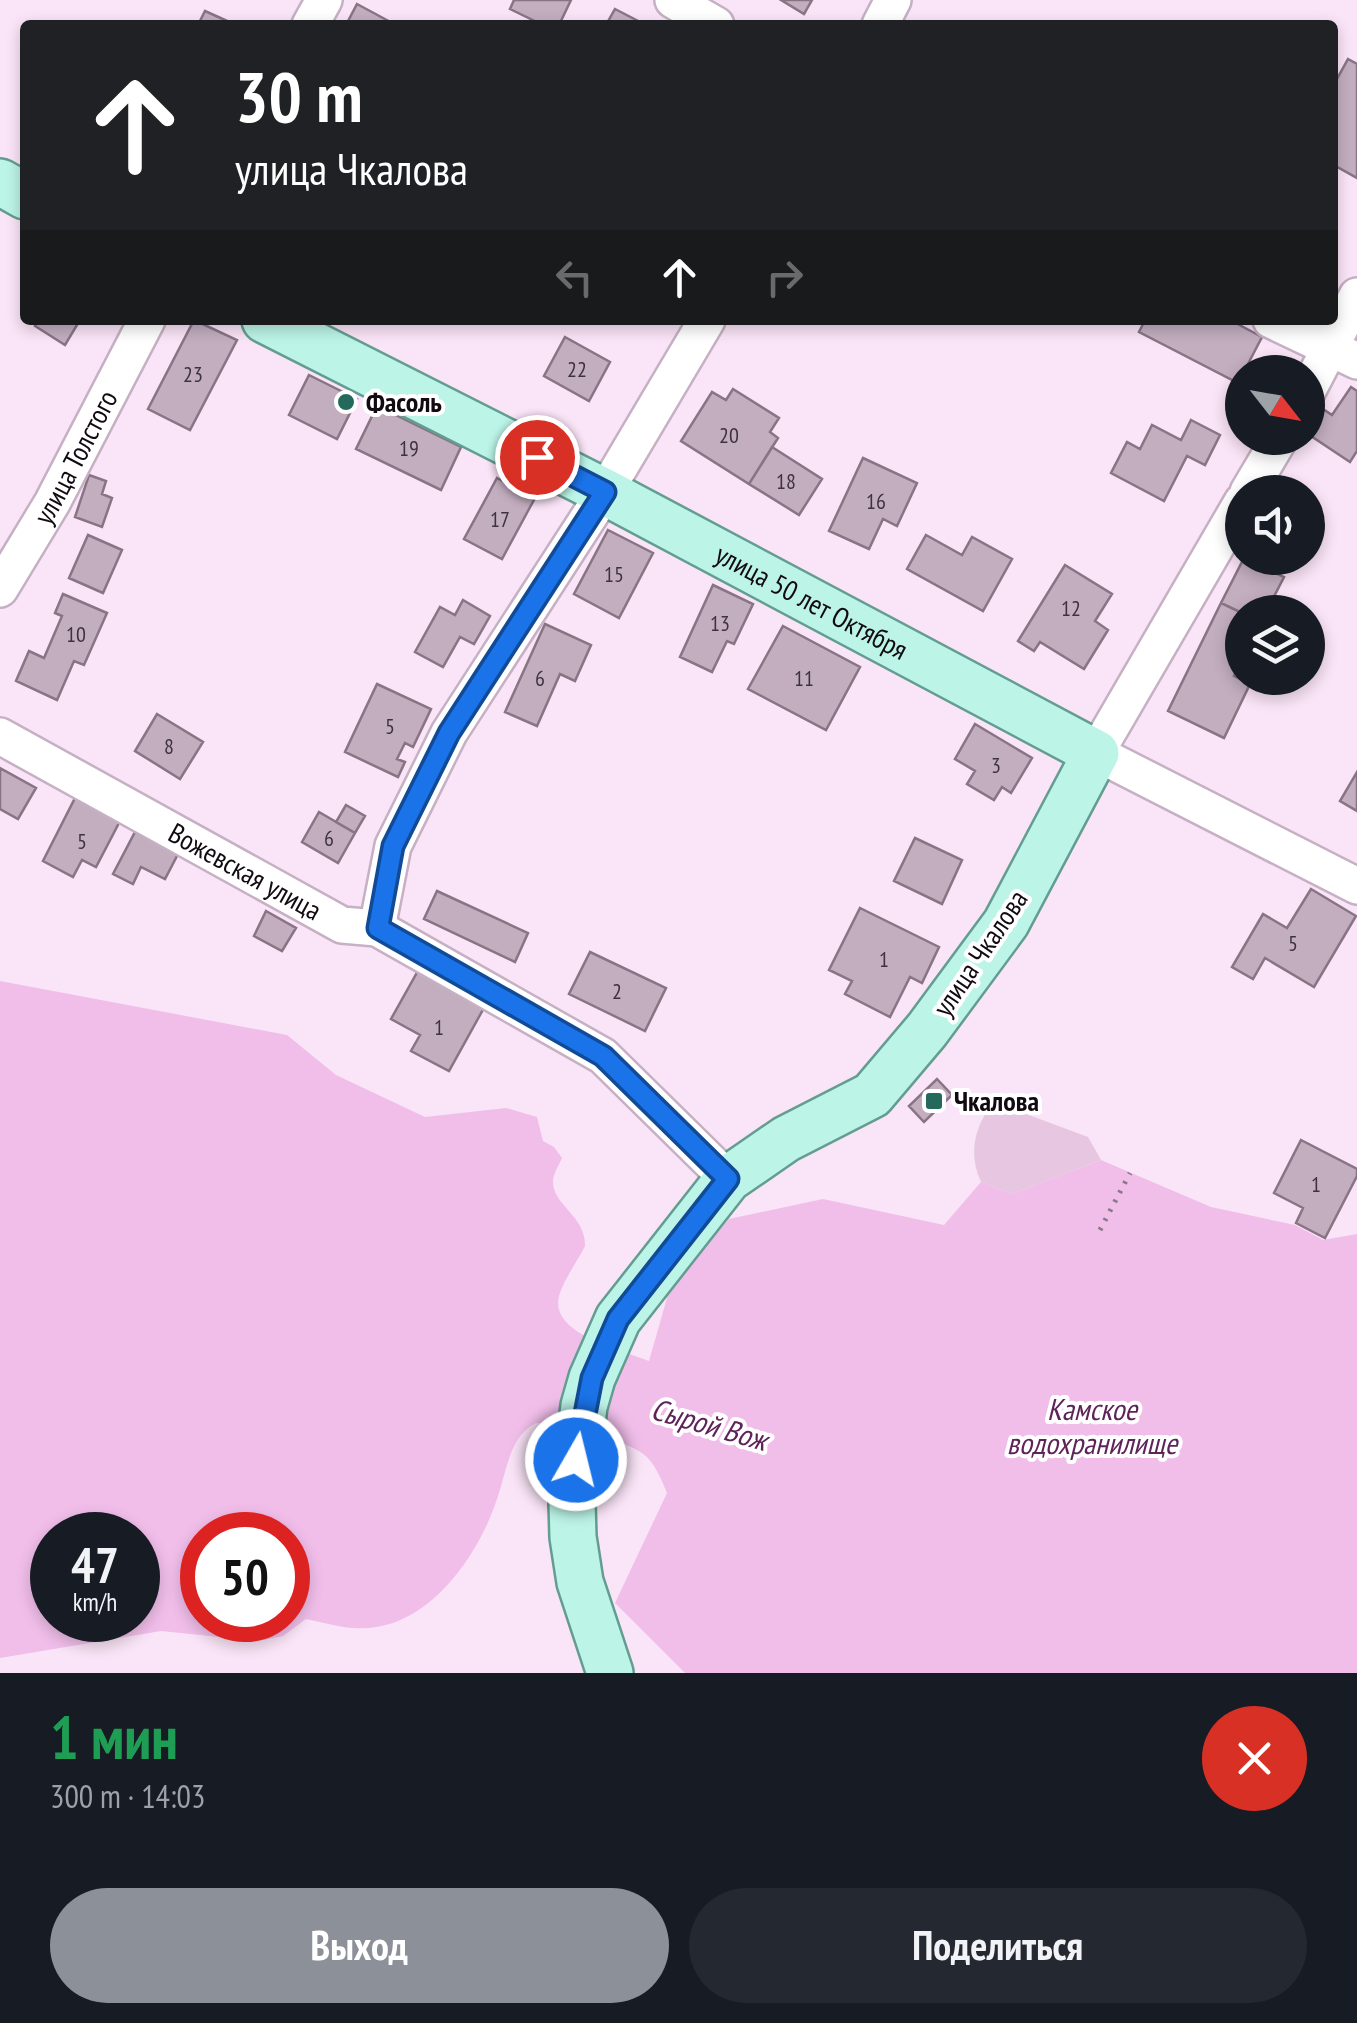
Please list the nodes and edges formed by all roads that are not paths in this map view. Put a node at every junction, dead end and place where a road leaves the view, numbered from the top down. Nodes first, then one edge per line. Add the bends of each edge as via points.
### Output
1 (673, 0) edge
2 (707, 20) edge
3 (1357, 296) edge
4 (144, 325) edge
5 (275, 325) edge
6 (704, 325) edge
7 (1281, 325) edge
8 (1344, 355) edge
9 (1325, 373) edge
10 (605, 492) junction
11 (1225, 531) edge
12 (0, 589) edge
13 (0, 736) edge
14 (1096, 753) junction
15 (1357, 886) edge
16 (378, 928) junction
17 (728, 1179) junction
18 (610, 1673) edge

1 - 2 street
3 - 8 street
4 - 12 street, улица Толстого
5 - 10 main road, улица 50 лет Октября
6 - 10 street
7 - 8 street
8 - 9 street
10 - 14 main road, улица 50 лет Октября
10 - 16 street via 449,733 393,846
11 - 14 street, улица Чкалова
13 - 16 street, Вожевская улица via 342,924
14 - 15 street, улица 50 лет Октября
14 - 17 main road, улица Чкалова via 1006,922 872,1094
16 - 17 street, Вожевская улица via 603,1056
17 - 18 main road, улица Чкалова via 618,1319 592,1378 576,1460 573,1538

